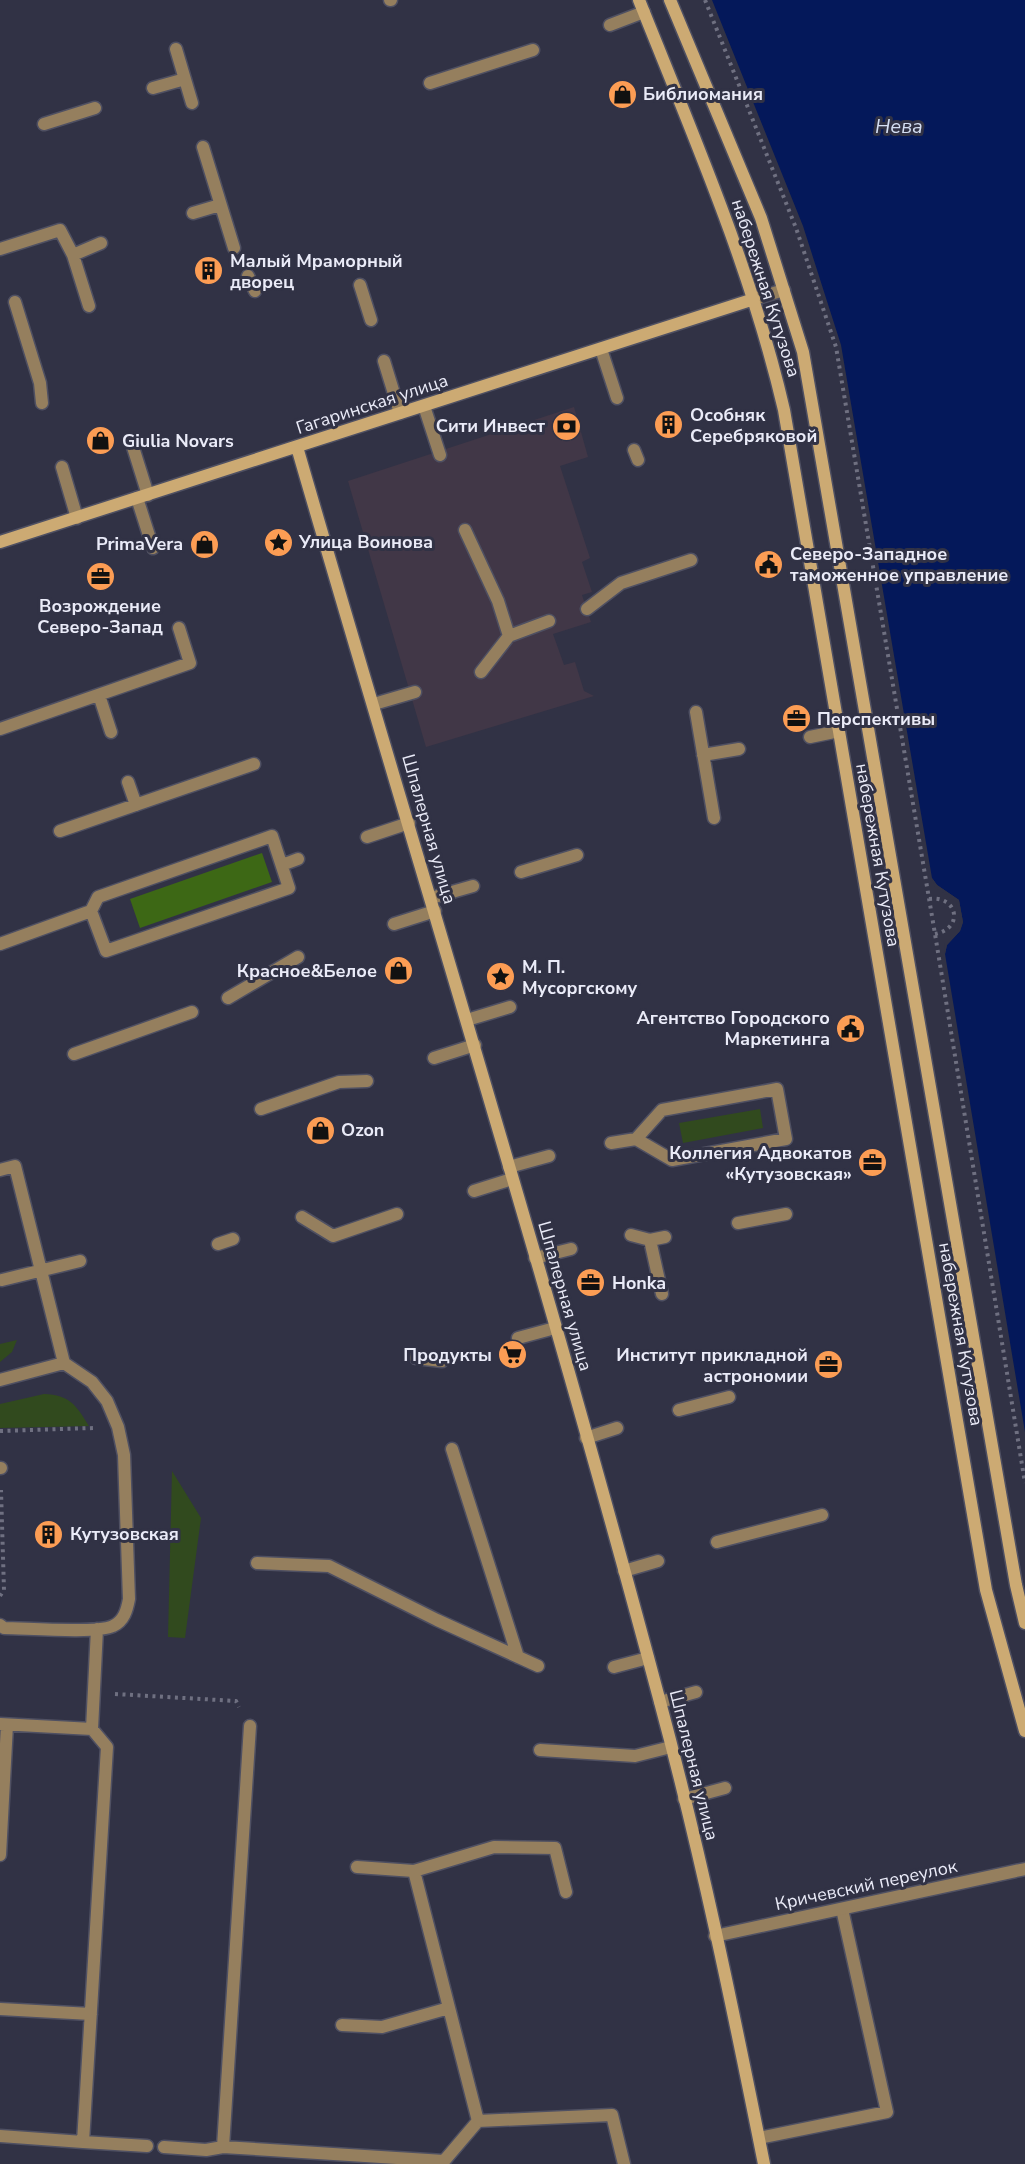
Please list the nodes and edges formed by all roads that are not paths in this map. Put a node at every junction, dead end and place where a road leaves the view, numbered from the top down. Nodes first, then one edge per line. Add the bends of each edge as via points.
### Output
1 (670, 0) edge
2 (642, 6) edge
3 (610, 25) dead end
4 (176, 49) dead end
5 (533, 50) dead end
6 (185, 79) junction
7 (430, 83) dead end
8 (153, 88) dead end
9 (192, 104) dead end
10 (95, 108) dead end
11 (44, 124) dead end
12 (202, 147) dead end
13 (220, 205) junction
14 (193, 213) dead end
15 (101, 243) dead end
16 (234, 248) dead end
17 (0, 249) edge
18 (73, 255) junction
19 (248, 276) dead end
20 (360, 285) dead end
21 (784, 290) junction
22 (255, 291) dead end
23 (754, 299) junction
24 (15, 302) dead end
25 (89, 306) dead end
26 (371, 320) dead end
27 (601, 348) junction
28 (384, 361) dead end
29 (617, 398) dead end
30 (42, 403) dead end
31 (424, 406) junction
32 (400, 413) junction
33 (132, 444) dead end
34 (297, 447) junction
35 (440, 455) dead end
36 (62, 467) dead end
37 (143, 497) junction
38 (77, 518) junction
39 (465, 530) dead end
40 (0, 542) edge
41 (153, 548) dead end
42 (691, 560) dead end
43 (587, 609) dead end
44 (549, 621) dead end
45 (179, 628) dead end
46 (510, 636) junction
47 (481, 672) dead end
48 (415, 692) dead end
49 (99, 695) junction
50 (374, 704) junction
51 (696, 712) dead end
52 (0, 729) edge
53 (839, 731) junction
54 (111, 732) dead end
55 (810, 736) dead end
56 (739, 749) dead end
57 (703, 755) junction
58 (254, 764) dead end
59 (128, 782) dead end
60 (136, 805) junction
61 (714, 818) dead end
62 (409, 824) junction
63 (60, 831) dead end
64 (367, 837) dead end
65 (577, 855) dead end
66 (298, 859) dead end
67 (282, 865) junction
68 (521, 872) dead end
69 (473, 886) dead end
70 (433, 905) junction
71 (90, 911) junction
72 (394, 924) dead end
73 (0, 944) edge
74 (298, 957) dead end
75 (228, 998) dead end
76 (510, 1007) dead end
77 (192, 1012) dead end
78 (467, 1020) junction
79 (475, 1045) junction
80 (74, 1054) dead end
81 (434, 1058) dead end
82 (367, 1081) dead end
83 (261, 1109) dead end
84 (636, 1139) junction
85 (611, 1143) dead end
86 (549, 1155) dead end
87 (0, 1170) edge
88 (511, 1173) junction
89 (474, 1191) dead end
90 (398, 1214) dead end
91 (786, 1214) dead end
92 (302, 1217) dead end
93 (738, 1223) dead end
94 (630, 1235) dead end
95 (665, 1237) dead end
96 (233, 1239) dead end
97 (650, 1240) junction
98 (218, 1244) dead end
99 (571, 1249) dead end
100 (535, 1258) junction
101 (80, 1261) dead end
102 (41, 1270) junction
103 (2, 1280) dead end
104 (662, 1294) dead end
105 (555, 1328) junction
106 (518, 1338) dead end
107 (416, 1358) dead end
108 (442, 1361) dead end
109 (63, 1363) junction
110 (0, 1380) edge
111 (729, 1397) dead end
112 (679, 1410) dead end
113 (617, 1428) dead end
114 (586, 1438) junction
115 (452, 1449) dead end
116 (822, 1515) dead end
117 (717, 1542) dead end
118 (658, 1561) dead end
119 (257, 1563) dead end
120 (624, 1571) junction
121 (1025, 1623) edge
122 (0, 1626) edge
123 (97, 1629) junction
124 (518, 1657) junction
125 (648, 1658) junction
126 (538, 1666) dead end
127 (614, 1667) dead end
128 (696, 1692) dead end
129 (660, 1702) junction
130 (3, 1724) edge
131 (250, 1725) road end
132 (92, 1729) junction
133 (1025, 1731) edge
134 (671, 1747) junction
135 (540, 1750) dead end
136 (725, 1788) dead end
137 (684, 1799) junction
138 (0, 1855) edge
139 (357, 1867) dead end
140 (1025, 1869) edge
141 (414, 1871) junction
142 (566, 1892) dead end
143 (842, 1909) junction
144 (716, 1936) junction
145 (449, 2008) junction
146 (0, 2009) edge
147 (91, 2014) junction
148 (342, 2025) dead end
149 (478, 2121) junction
150 (0, 2136) edge
151 (759, 2138) junction
152 (83, 2142) junction
153 (147, 2146) dead end
154 (224, 2146) junction
155 (164, 2147) dead end
156 (624, 2164) edge
157 (764, 2164) edge

1 - 21 main road, набережная Кутузова via 761,218
2 - 3 street
2 - 23 main road, набережная Кутузова via 732,231
4 - 6 street
5 - 7 street
6 - 8 street
6 - 9 street
10 - 11 street
12 - 13 street
13 - 14 street
13 - 16 street
15 - 18 street
17 - 18 street via 60,230
18 - 25 street
19 - 22 street
20 - 26 street
21 - 23 street
21 - 121 main road, набережная Кутузова via 803,352 813,404
23 - 27 main road, Гагаринская улица
23 - 53 main road, набережная Кутузова via 784,410
24 - 30 street via 40,383
27 - 29 street
27 - 31 main road, Гагаринская улица
28 - 32 street
31 - 32 main road, Гагаринская улица
31 - 35 street
32 - 34 main road, Гагаринская улица
33 - 37 street
34 - 37 main road, Гагаринская улица
34 - 50 main road, Шпалерная улица
36 - 38 street
37 - 38 main road, Гагаринская улица
37 - 41 street
38 - 40 main road, Гагаринская улица
39 - 46 street
42 - 43 street via 621,584
44 - 46 street
45 - 49 street via 190,663
46 - 47 street
48 - 50 street
49 - 52 street
49 - 54 street
50 - 62 main road, Шпалерная улица
51 - 57 street
53 - 55 street
53 - 133 main road, набережная Кутузова via 986,1590
56 - 57 street
57 - 61 street
58 - 60 street
59 - 60 street
60 - 63 street
62 - 64 street
62 - 70 main road, Шпалерная улица
65 - 68 street
66 - 67 street
67 - 71 street via 272,836 98,897
67 - 71 street via 289,888 106,951
69 - 70 street
70 - 72 street
70 - 78 main road, Шпалерная улица
71 - 73 street
74 - 75 street
76 - 78 street
77 - 80 street
78 - 79 main road, Шпалерная улица
79 - 81 street
79 - 88 main road, Шпалерная улица
82 - 83 street via 339,1082
84 - 84 street via 672,1160 786,1139 777,1089 662,1110
84 - 85 street
86 - 88 street
87 - 102 street via 15,1166
88 - 89 street
88 - 100 main road, Шпалерная улица
90 - 92 street via 333,1236
91 - 93 street
94 - 97 street
95 - 97 street
96 - 98 street
97 - 104 street
99 - 100 street
100 - 105 main road, Шпалерная улица
101 - 102 street
102 - 103 street
102 - 109 street
105 - 106 street
105 - 114 main road, Шпалерная улица
107 - 108 street
109 - 110 street
109 - 123 street via 92,1382 107,1401 124,1455 129,1599 126,1615 114,1626
111 - 112 street
113 - 114 street
114 - 120 main road, Шпалерная улица
115 - 124 street
116 - 117 street
118 - 120 street
119 - 124 street via 329,1566
120 - 125 main road, Шпалерная улица
122 - 123 street
123 - 132 street
124 - 126 street
125 - 127 street
125 - 129 main road, Шпалерная улица
128 - 129 street
129 - 134 main road, Шпалерная улица
130 - 132 street
130 - 138 street
131 - 154 street
132 - 147 street via 107,1747
134 - 135 street via 635,1756
134 - 137 main road, Шпалерная улица
136 - 137 street
137 - 144 main road, Шпалерная улица
139 - 141 street
140 - 143 street, Кричевский переулок
141 - 142 street via 494,1847 555,1848
141 - 145 street
143 - 144 street, Кричевский переулок
143 - 151 street via 887,2112
144 - 151 main road, Шпалерная улица
145 - 148 street via 382,2026
145 - 149 street
146 - 147 street
147 - 152 street
149 - 154 street via 444,2161
149 - 156 street via 612,2115
150 - 152 street
151 - 157 main road, Шпалерная улица
152 - 153 street
154 - 155 street via 206,2150

